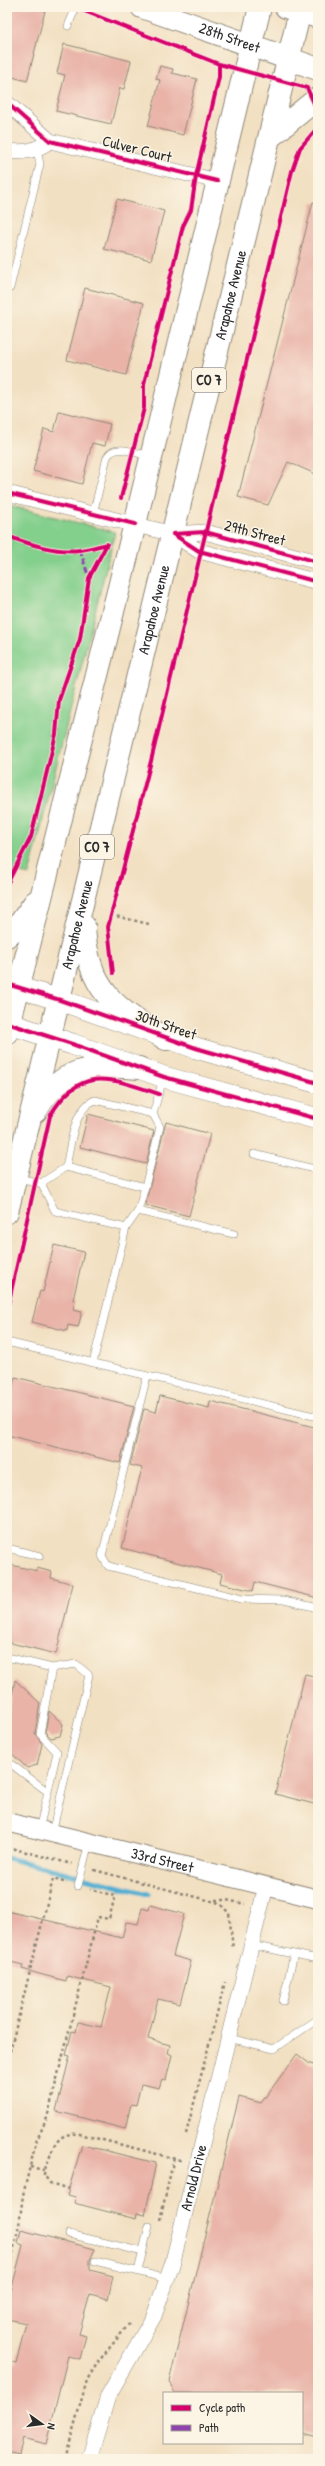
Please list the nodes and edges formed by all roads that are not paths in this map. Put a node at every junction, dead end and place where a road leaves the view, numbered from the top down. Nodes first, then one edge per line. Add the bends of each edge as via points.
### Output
1 (76, 7) edge
2 (142, 7) edge
3 (260, 7) edge
4 (301, 11) edge
5 (68, 26) dead end
6 (250, 46) junction
7 (289, 59) junction
8 (318, 69) edge
9 (318, 98) edge
10 (7, 104) edge
11 (270, 137) junction
12 (50, 141) junction
13 (37, 150) junction
14 (7, 151) edge
15 (217, 181) junction
16 (10, 288) dead end
17 (151, 457) junction
18 (7, 493) edge
19 (93, 514) junction
20 (134, 524) junction
21 (173, 534) junction
22 (318, 562) edge
23 (318, 582) edge
24 (42, 892) junction
25 (84, 899) junction
26 (7, 936) edge
27 (13, 986) edge
28 (60, 1000) junction
29 (8, 1027) edge
30 (50, 1037) junction
31 (166, 1038) junction
32 (139, 1068) junction
33 (164, 1077) junction
34 (318, 1084) edge
35 (153, 1114) junction
36 (318, 1119) edge
37 (28, 1125) junction
38 (254, 1154) dead end
39 (66, 1167) junction
40 (318, 1170) edge
41 (16, 1178) junction
42 (41, 1183) junction
43 (145, 1186) junction
44 (7, 1212) edge
45 (138, 1212) junction
46 (126, 1228) junction
47 (234, 1234) dead end
48 (7, 1342) edge
49 (94, 1363) junction
50 (148, 1376) junction
51 (318, 1417) edge
52 (7, 1548) edge
53 (40, 1556) dead end
54 (318, 1608) edge
55 (7, 1657) edge
56 (52, 1668) junction
57 (7, 1761) edge
58 (48, 1792) junction
59 (7, 1822) edge
60 (45, 1832) junction
61 (89, 1842) junction
62 (78, 1886) dead end
63 (266, 1886) junction
64 (318, 1899) edge
65 (251, 1944) junction
66 (294, 1954) junction
67 (318, 1959) edge
68 (283, 2001) dead end
69 (318, 2019) edge
70 (228, 2038) junction
71 (149, 2226) dead end
72 (69, 2234) dead end
73 (142, 2252) junction
74 (95, 2260) dead end
75 (138, 2271) junction
76 (168, 2279) junction
77 (89, 2459) edge

1 - 5 lane
2 - 6 main road, 28th Street
3 - 6 main road, CO 7
4 - 7 main road, Arapahoe Avenue / CO 7
6 - 7 main road, 28th Street
6 - 15 main road, CO 7
7 - 8 main road, 28th Street
7 - 11 main road, Arapahoe Avenue / CO 7
9 - 11 main road
10 - 12 street
11 - 21 main road, Arapahoe Avenue / CO 7
12 - 13 street
12 - 15 street, Culver Court
13 - 14 street
13 - 16 lane via 40,164
15 - 17 main road, CO 7
17 - 19 lane via 116,449 110,451
17 - 20 main road, CO 7
18 - 19 street, 29th Street
19 - 20 street, 29th Street
20 - 21 street, 29th Street
20 - 24 main road, CO 7
21 - 22 street, 29th Street via 205,532
21 - 23 street, 29th Street via 199,551
21 - 25 main road, Arapahoe Avenue / CO 7
24 - 26 main road via 18,926
24 - 27 main road, CO 7
25 - 28 main road, Arapahoe Avenue / CO 7
25 - 31 main road via 86,952 98,983 118,1007
27 - 28 main road, 30th Street
27 - 29 main road, CO 7
28 - 30 main road, Arapahoe Avenue / CO 7
28 - 31 main road, 30th Street
29 - 30 main road
30 - 32 main road
30 - 37 main road, Arapahoe Avenue / CO 7
31 - 34 main road, 30th Street
32 - 33 main road
32 - 37 main road via 103,1066 71,1074 45,1097
33 - 35 lane
33 - 36 main road
35 - 39 lane via 95,1100 87,1103 80,1111
35 - 43 lane via 160,1127
37 - 41 main road, Arapahoe Avenue / CO 7
38 - 40 lane
39 - 42 lane
39 - 43 lane
41 - 42 lane
41 - 44 main road, Arapahoe Avenue / CO 7
42 - 46 lane via 55,1211
43 - 45 lane
45 - 46 lane
45 - 47 lane
46 - 49 lane
48 - 49 lane
49 - 50 lane
50 - 51 lane
50 - 54 lane via 102,1556 108,1566 242,1599 284,1600
52 - 53 lane
55 - 56 lane
56 - 58 lane via 40,1734 57,1752
56 - 60 lane via 76,1664 89,1675
57 - 58 lane
58 - 60 lane
59 - 60 street, 33rd Street
60 - 61 street, 33rd Street
61 - 62 lane
61 - 63 street, 33rd Street
63 - 64 street, 33rd Street
63 - 65 street, Arnold Drive
65 - 66 lane
65 - 70 street, Arnold Drive
66 - 67 lane
66 - 68 lane
69 - 70 lane via 274,2049
70 - 76 street, Arnold Drive
71 - 73 lane
72 - 73 lane
73 - 75 lane
74 - 75 lane
75 - 76 lane
76 - 77 street, Arnold Drive via 154,2316 108,2396

